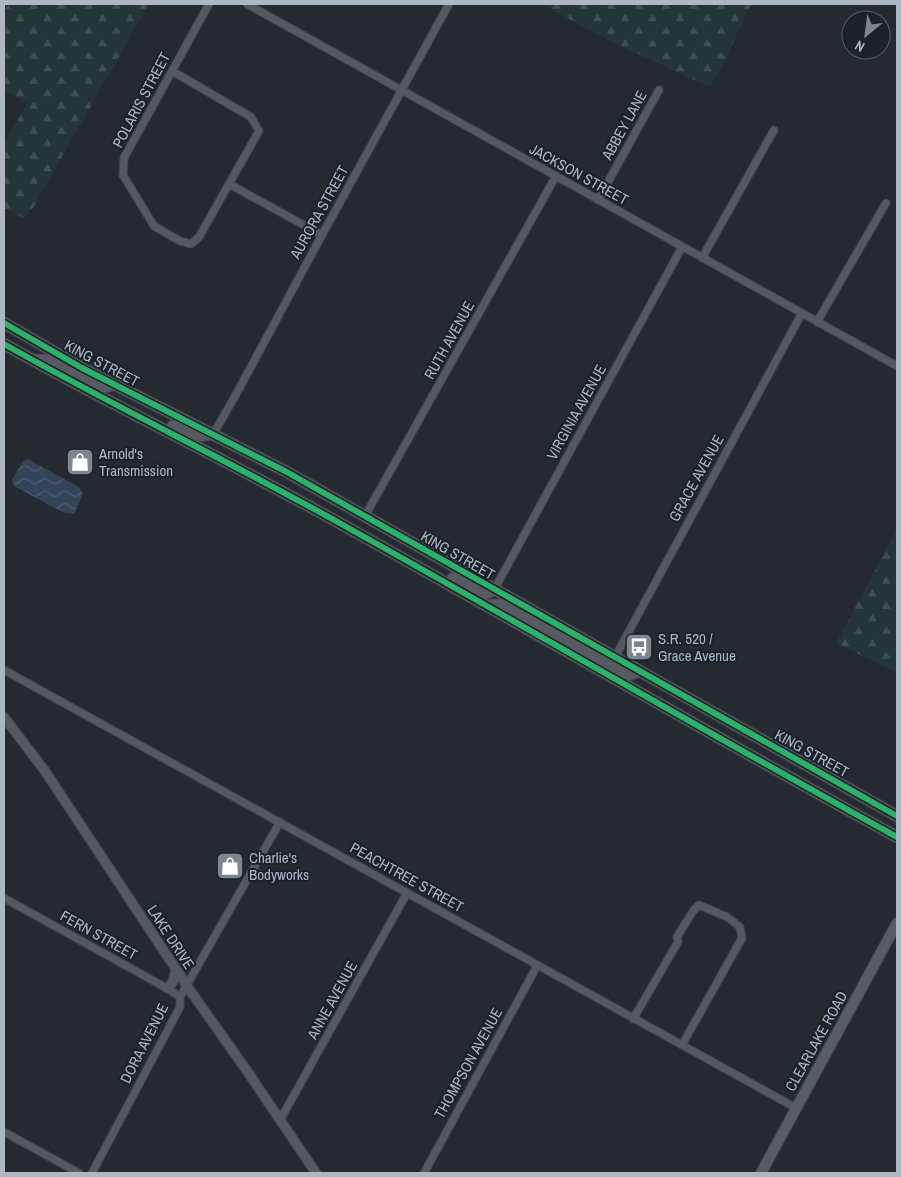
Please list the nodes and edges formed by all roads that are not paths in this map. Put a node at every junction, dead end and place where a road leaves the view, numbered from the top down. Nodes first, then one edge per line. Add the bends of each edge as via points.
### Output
1 (209, 4) edge
2 (247, 4) edge
3 (449, 4) edge
4 (172, 71) junction
5 (402, 90) junction
6 (659, 90) dead end
7 (774, 130) dead end
8 (556, 176) junction
9 (229, 184) junction
10 (598, 200) junction
11 (886, 202) dead end
12 (322, 235) junction
13 (682, 247) junction
14 (702, 258) junction
15 (802, 314) junction
16 (818, 322) junction
17 (4, 323) edge
18 (4, 344) edge
19 (32, 360) junction
20 (897, 366) edge
21 (116, 384) junction
22 (134, 413) junction
23 (214, 434) junction
24 (365, 516) junction
25 (344, 525) junction
26 (494, 590) junction
27 (486, 605) junction
28 (614, 656) junction
29 (4, 670) edge
30 (640, 671) junction
31 (4, 717) edge
32 (897, 816) edge
33 (280, 822) junction
34 (897, 837) edge
35 (407, 893) junction
36 (4, 898) edge
37 (897, 923) edge
38 (537, 966) junction
39 (176, 970) junction
40 (187, 986) junction
41 (167, 988) junction
42 (180, 997) junction
43 (633, 1019) junction
44 (682, 1046) junction
45 (796, 1108) junction
46 (280, 1120) junction
47 (4, 1132) edge
48 (79, 1173) edge
49 (92, 1173) edge
50 (316, 1173) edge
51 (424, 1173) edge
52 (761, 1173) edge

1 - 4 street, POLARIS STREET
2 - 5 street, JACKSON STREET
3 - 5 street, AURORA STREET
4 - 9 street via 251,117 259,131
4 - 9 street, POLARIS STREET via 124,158 123,175 154,226 191,244 199,237
5 - 8 street, JACKSON STREET
5 - 12 street, AURORA STREET
6 - 10 street, ABBEY LANE
7 - 14 street
8 - 10 street, JACKSON STREET
8 - 24 street, RUTH AVENUE
9 - 12 street
10 - 13 street, JACKSON STREET
11 - 16 street
12 - 23 street, AURORA STREET
13 - 14 street, JACKSON STREET
13 - 26 street, VIRGINIA AVENUE
14 - 15 street, JACKSON STREET
15 - 16 street, JACKSON STREET
15 - 28 street, GRACE AVENUE
16 - 20 street, JACKSON STREET
17 - 21 main road, KING STREET
18 - 19 main road, KING STREET
19 - 21 main road via 56,361 104,387
19 - 22 main road, KING STREET
21 - 23 main road, KING STREET
22 - 23 main road via 146,413 197,436
22 - 25 main road, KING STREET
23 - 24 main road, KING STREET
24 - 26 main road, KING STREET
25 - 26 main road via 349,522 484,594
25 - 27 main road, KING STREET
26 - 28 main road, KING STREET
27 - 30 main road via 504,605 628,674
27 - 34 main road, KING STREET
28 - 30 main road, KING STREET
29 - 33 street, PEACHTREE STREET
30 - 32 main road, KING STREET
31 - 39 street, LAKE DRIVE via 45,771
33 - 35 street, PEACHTREE STREET
33 - 40 street, DORA AVENUE
35 - 38 street, PEACHTREE STREET
35 - 46 street, ANNE AVENUE
36 - 41 street, FERN STREET
37 - 45 main road, CLEARLAKE ROAD
38 - 43 street, PEACHTREE STREET
38 - 51 street, THOMPSON AVENUE
39 - 40 street, LAKE DRIVE
39 - 41 street via 173,982
40 - 42 street, DORA AVENUE
40 - 46 street, LAKE DRIVE
41 - 42 street, FERN STREET
42 - 49 street, DORA AVENUE via 180,1007
43 - 44 street, PEACHTREE STREET
43 - 44 street via 693,911 700,906 727,917 740,927 742,938
44 - 45 street, PEACHTREE STREET
45 - 52 main road, CLEARLAKE ROAD
46 - 50 street, LAKE DRIVE
47 - 48 street

